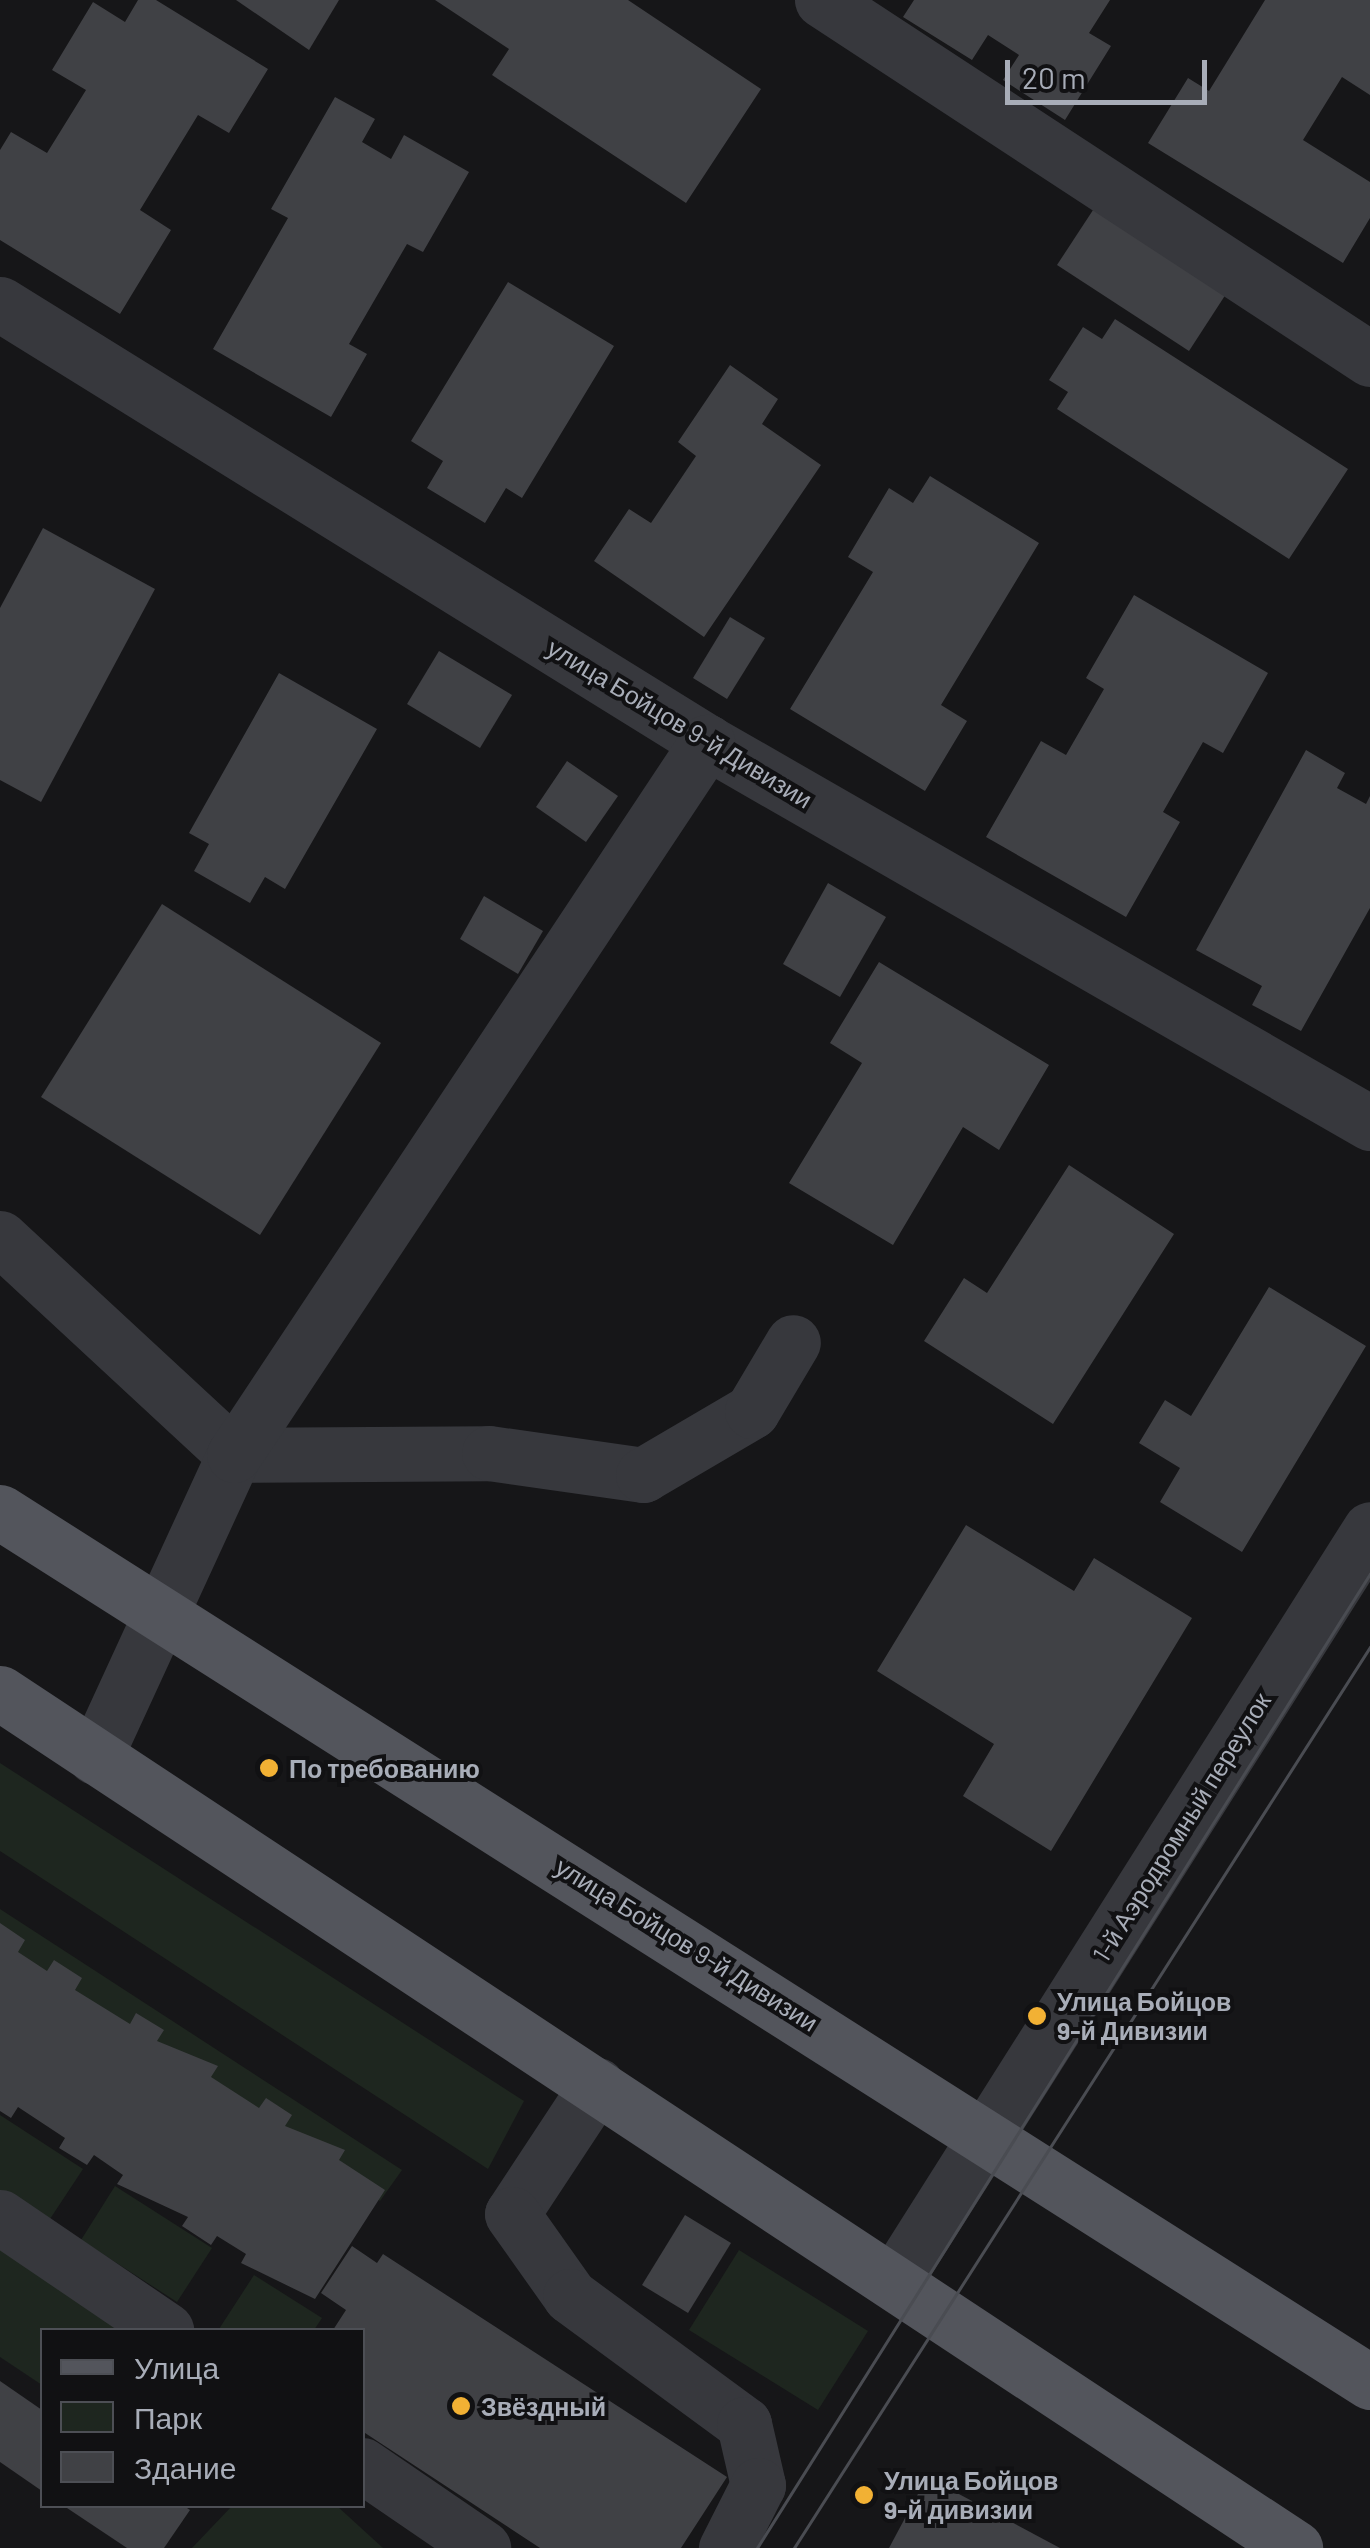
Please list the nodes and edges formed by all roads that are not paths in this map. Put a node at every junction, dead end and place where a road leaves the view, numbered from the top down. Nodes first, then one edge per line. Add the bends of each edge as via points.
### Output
1 (822, 0) edge
2 (0, 304) edge
3 (1370, 359) edge
4 (708, 742) junction
5 (1370, 1123) edge
6 (0, 1238) edge
7 (793, 1342) dead end
8 (234, 1455) junction
9 (0, 1512) edge
10 (1370, 1529) edge
11 (155, 1611) junction
12 (0, 1694) edge
13 (96, 1758) junction
14 (596, 2085) junction
15 (989, 2132) junction
16 (0, 2217) edge
17 (896, 2278) junction
18 (163, 2328) edge
19 (1370, 2382) edge
20 (365, 2468) edge
21 (483, 2548) edge
22 (726, 2548) edge
23 (1296, 2548) edge

1 - 3 street
2 - 4 street, улица Бойцов 9-й Дивизии
4 - 5 street, улица Бойцов 9-й Дивизии
4 - 8 street
6 - 8 street
7 - 8 street via 752,1411 643,1475 489,1453
8 - 11 street
9 - 11 main road, улица Бойцов 9-й Дивизии
10 - 15 street, 1-й Аэродромный переулок
11 - 13 street
11 - 15 main road, улица Бойцов 9-й Дивизии
12 - 13 main road
13 - 14 main road
14 - 17 main road
14 - 22 street via 512,2214 570,2296 744,2424 758,2485
15 - 17 street, 1-й Аэродромный переулок
15 - 19 main road, улица Бойцов 9-й Дивизии
16 - 18 street
17 - 23 main road
20 - 21 street

